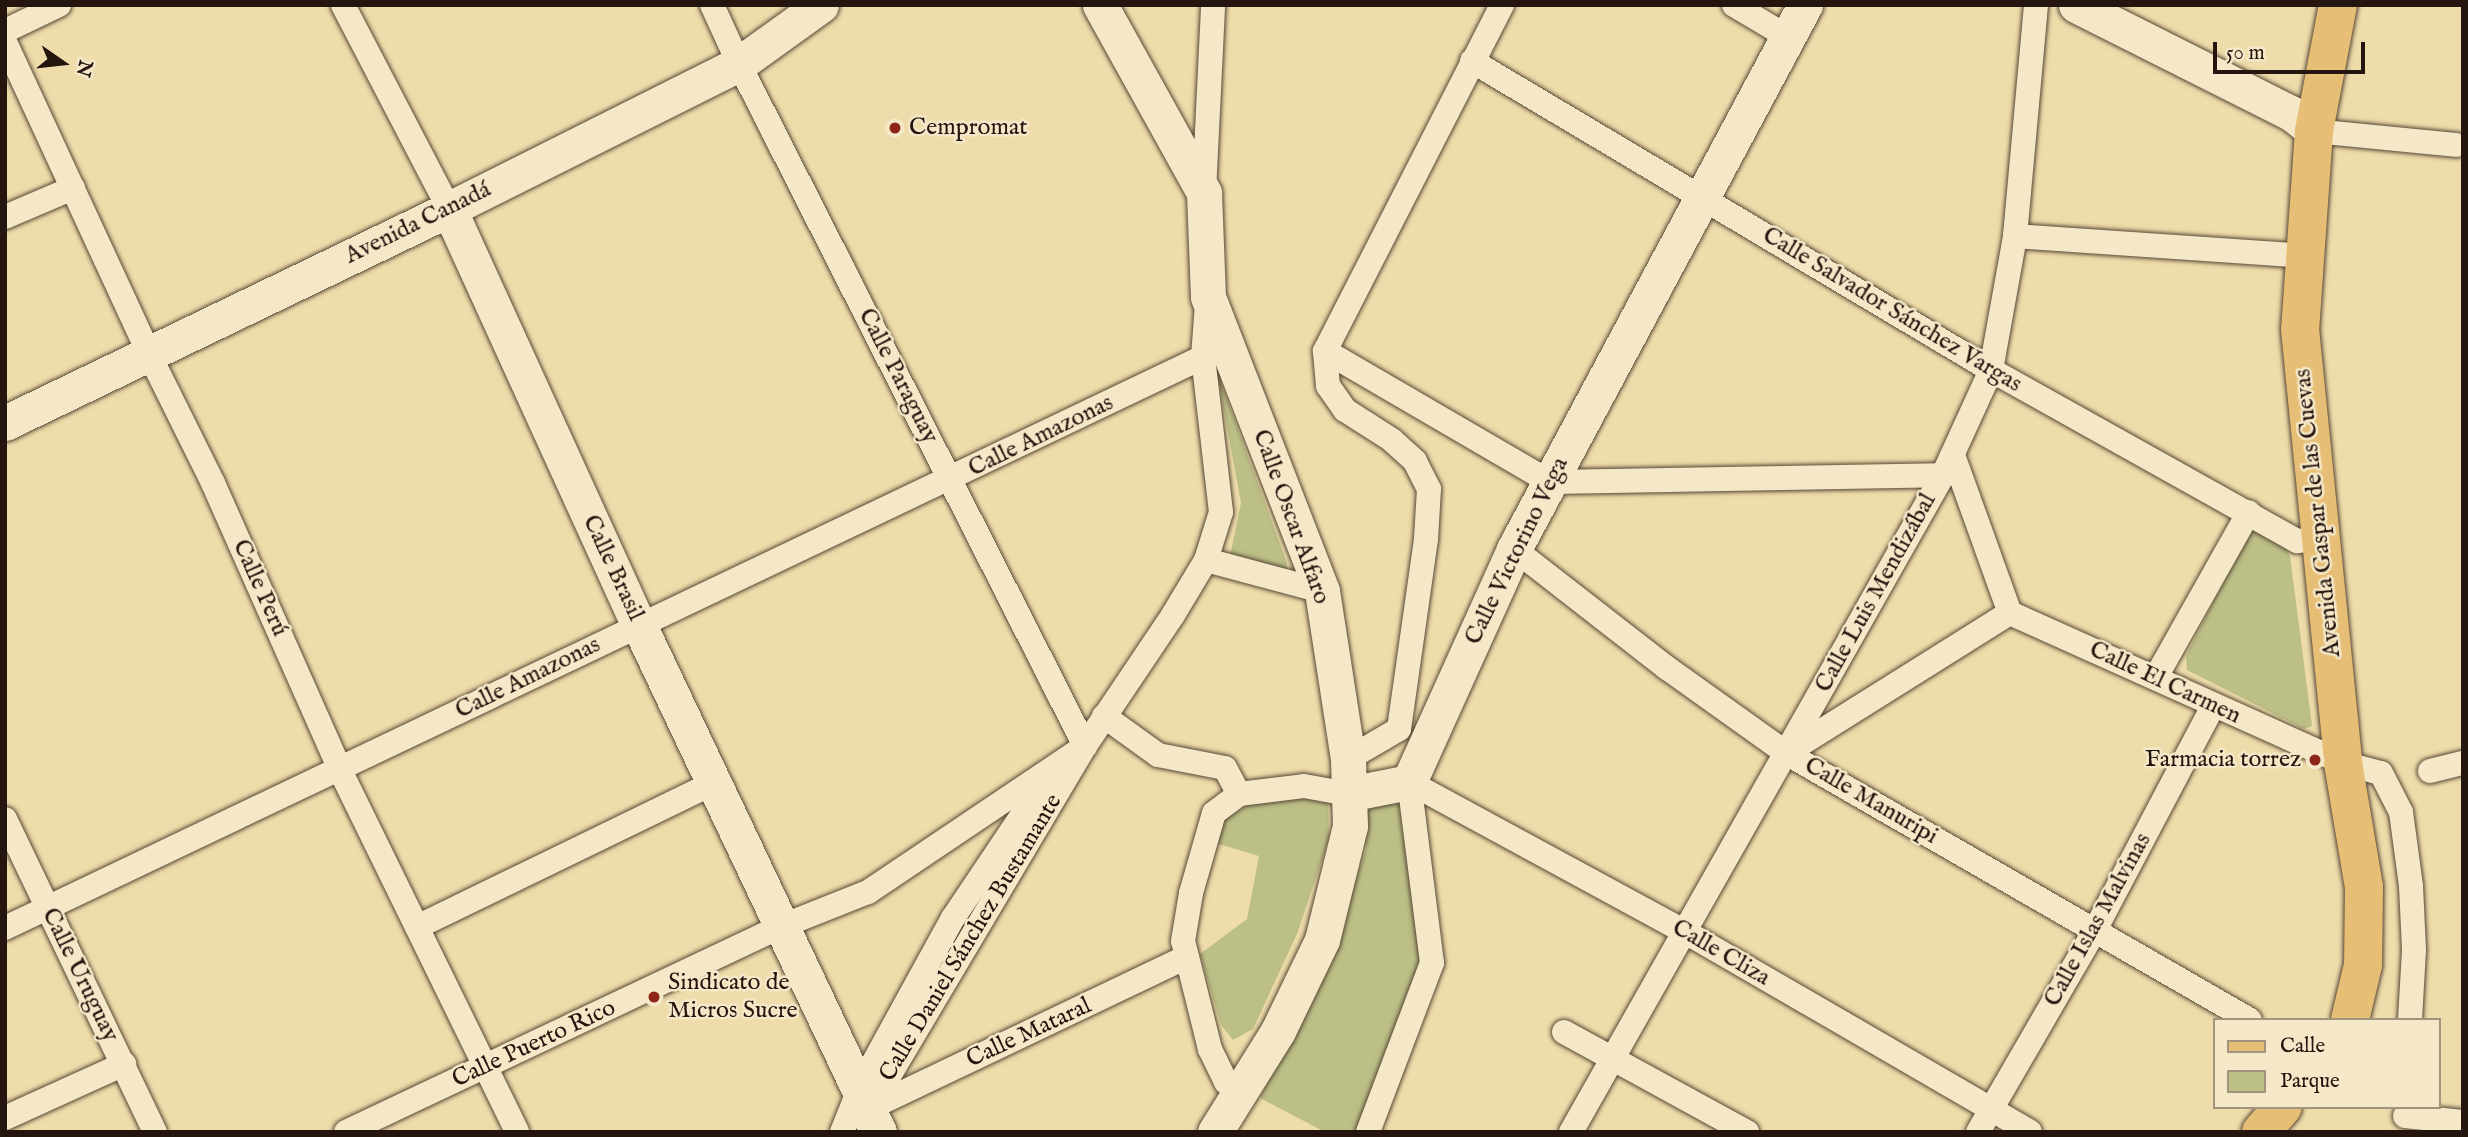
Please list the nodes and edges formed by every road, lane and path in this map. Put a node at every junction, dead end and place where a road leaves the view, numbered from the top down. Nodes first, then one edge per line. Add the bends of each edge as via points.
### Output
1 (59, 5) edge
2 (343, 5) edge
3 (712, 5) edge
4 (821, 5) edge
5 (1100, 5) edge
6 (1213, 5) edge
7 (1502, 5) edge
8 (1734, 5) edge
9 (1805, 5) edge
10 (2036, 5) edge
11 (2076, 5) edge
12 (2312, 5) edge
13 (2338, 5) edge
14 (5, 31) edge
15 (1787, 37) junction
16 (5, 43) edge
17 (1472, 61) junction
18 (739, 64) junction
19 (2303, 122) junction
20 (2456, 145) dead end
21 (73, 188) junction
22 (1204, 193) junction
23 (1701, 196) junction
24 (449, 209) junction
25 (5, 217) edge
26 (2015, 236) junction
27 (2294, 256) junction
28 (1208, 297) junction
29 (1325, 351) junction
30 (149, 354) junction
31 (1203, 357) junction
32 (1991, 370) junction
33 (5, 423) edge
34 (1948, 465) junction
35 (950, 480) junction
36 (1550, 482) junction
37 (2249, 512) junction
38 (2308, 540) junction
39 (1514, 549) junction
40 (1206, 560) junction
41 (1322, 591) junction
42 (2010, 613) junction
43 (639, 625) junction
44 (2156, 677) junction
45 (2213, 706) junction
46 (1104, 716) junction
47 (1085, 746) junction
48 (1786, 753) junction
49 (2332, 758) junction
50 (1348, 759) junction
51 (2463, 763) edge
52 (339, 768) junction
53 (2430, 771) dead end
54 (715, 782) junction
55 (1409, 782) junction
56 (1240, 794) junction
57 (1349, 794) junction
58 (5, 819) edge
59 (47, 908) junction
60 (416, 927) junction
61 (780, 927) junction
62 (5, 928) edge
63 (1682, 930) junction
64 (2095, 930) junction
65 (1187, 957) junction
66 (2247, 1018) edge
67 (2324, 1018) edge
68 (2350, 1018) edge
69 (2410, 1018) edge
70 (1564, 1032) dead end
71 (1613, 1056) junction
72 (124, 1064) junction
73 (485, 1067) junction
74 (1240, 1093) junction
75 (1991, 1109) junction
76 (2281, 1109) edge
77 (2310, 1109) edge
78 (868, 1115) edge
79 (5, 1118) edge
80 (2405, 1118) edge
81 (2463, 1122) edge
82 (155, 1132) edge
83 (346, 1132) edge
84 (517, 1132) edge
85 (842, 1132) edge
86 (1215, 1132) edge
87 (1368, 1132) edge
88 (1571, 1132) edge
89 (1747, 1132) edge
90 (1978, 1132) edge
91 (2029, 1132) edge
92 (2261, 1132) edge
93 (2293, 1132) edge

1 - 14 street
2 - 24 street, Calle Brasil
3 - 18 street, Calle Paraguay
4 - 18 street, Avenida Canadá
5 - 22 street
6 - 22 street, Calle Oscar Alfaro
7 - 17 street
8 - 15 street
9 - 15 street, Calle Victorino Vega
10 - 26 street, Calle Luis Mendizábal
11 - 19 street
12 - 19 main road, Avenida Gaspar de las Cuevas
13 - 19 main road, Avenida Gaspar de las Cuevas
15 - 23 street, Calle Victorino Vega
16 - 21 street, Calle Perú
17 - 23 street, Calle Salvador Sánchez Vargas
17 - 29 street
18 - 24 street, Avenida Canadá
18 - 35 street, Calle Paraguay
19 - 20 street
19 - 27 main road, Avenida Gaspar de las Cuevas
21 - 25 street
21 - 30 street, Calle Perú
22 - 28 street, Calle Oscar Alfaro
23 - 32 street, Calle Salvador Sánchez Vargas
23 - 36 street, Calle Victorino Vega
24 - 30 street, Avenida Canadá
24 - 43 street, Calle Brasil
26 - 27 street
26 - 32 street, Calle Luis Mendizábal
27 - 38 main road, Avenida Gaspar de las Cuevas via 2275,335
28 - 31 street, Calle Daniel Sánchez Bustamante
28 - 41 street, Calle Oscar Alfaro
29 - 36 street
29 - 50 street via 1328,386 1345,410 1415,461 1429,489 1399,729
30 - 33 street, Avenida Canadá
30 - 52 street, Calle Perú via 214,483
31 - 35 street, Calle Amazonas
31 - 40 street, Calle Daniel Sánchez Bustamante via 1221,512
32 - 34 street, Calle Luis Mendizábal
32 - 37 street, Calle Salvador Sánchez Vargas
34 - 36 street
34 - 42 street
34 - 48 street, Calle Luis Mendizábal
35 - 43 street, Calle Amazonas
35 - 47 street, Calle Paraguay
36 - 39 street, Calle Victorino Vega
37 - 38 street, Calle Salvador Sánchez Vargas
37 - 44 street
38 - 49 main road, Avenida Gaspar de las Cuevas
39 - 48 street, Calle Manuripi
39 - 55 street, Calle Victorino Vega
40 - 41 street
40 - 46 street, Calle Daniel Sánchez Bustamante
41 - 50 street, Calle Oscar Alfaro
42 - 44 street, Calle El Carmen
42 - 48 street
43 - 52 street, Calle Amazonas
43 - 54 street, Calle Brasil
44 - 45 street, Calle El Carmen
45 - 49 street, Calle El Carmen
45 - 64 street, Calle Islas Malvinas
46 - 47 street, Calle Daniel Sánchez Bustamante
46 - 56 street via 1158,755 1225,768
47 - 61 street, Calle Puerto Rico via 868,892
47 - 78 street, Calle Daniel Sánchez Bustamante via 1033,799 953,918
48 - 63 street, Calle Luis Mendizábal
48 - 64 street, Calle Manuripi
49 - 67 main road, Avenida Gaspar de las Cuevas via 2341,920 2339,958
49 - 68 main road, Avenida Gaspar de las Cuevas via 2364,887 2363,965
49 - 69 street, Calle El Carmen via 2381,773 2401,811 2412,886
50 - 57 street, Calle Oscar Alfaro
51 - 53 street
52 - 59 street, Calle Amazonas
52 - 60 street, Calle Perú
54 - 60 street
54 - 61 street, Calle Brasil
55 - 57 street
55 - 63 street, Calle Cliza
55 - 87 street via 1432,964
56 - 57 street via 1304,786
56 - 65 street via 1214,813 1191,893 1184,941
57 - 74 street, Calle Oscar Alfaro via 1350,826 1322,940 1278,1031
58 - 59 street, Calle Uruguay
59 - 62 street, Calle Amazonas
59 - 72 street, Calle Uruguay
60 - 73 street, Calle Perú
61 - 73 street, Calle Puerto Rico
61 - 78 street, Calle Brasil
63 - 71 street, Calle Luis Mendizábal
63 - 75 street, Calle Cliza
64 - 66 street, Calle Manuripi
64 - 75 street, Calle Islas Malvinas
65 - 74 street via 1210,1049 1226,1082
65 - 78 street, Calle Mataral
70 - 71 street
71 - 88 street, Calle Luis Mendizábal
71 - 89 street
72 - 79 street
72 - 82 street, Calle Uruguay
73 - 83 street, Calle Puerto Rico
73 - 84 street, Calle Perú
74 - 86 street, Calle Oscar Alfaro
75 - 90 street, Calle Islas Malvinas
75 - 91 street, Calle Cliza
76 - 92 main road
77 - 93 main road
78 - 85 street, Calle Daniel Sánchez Bustamante
80 - 81 street

